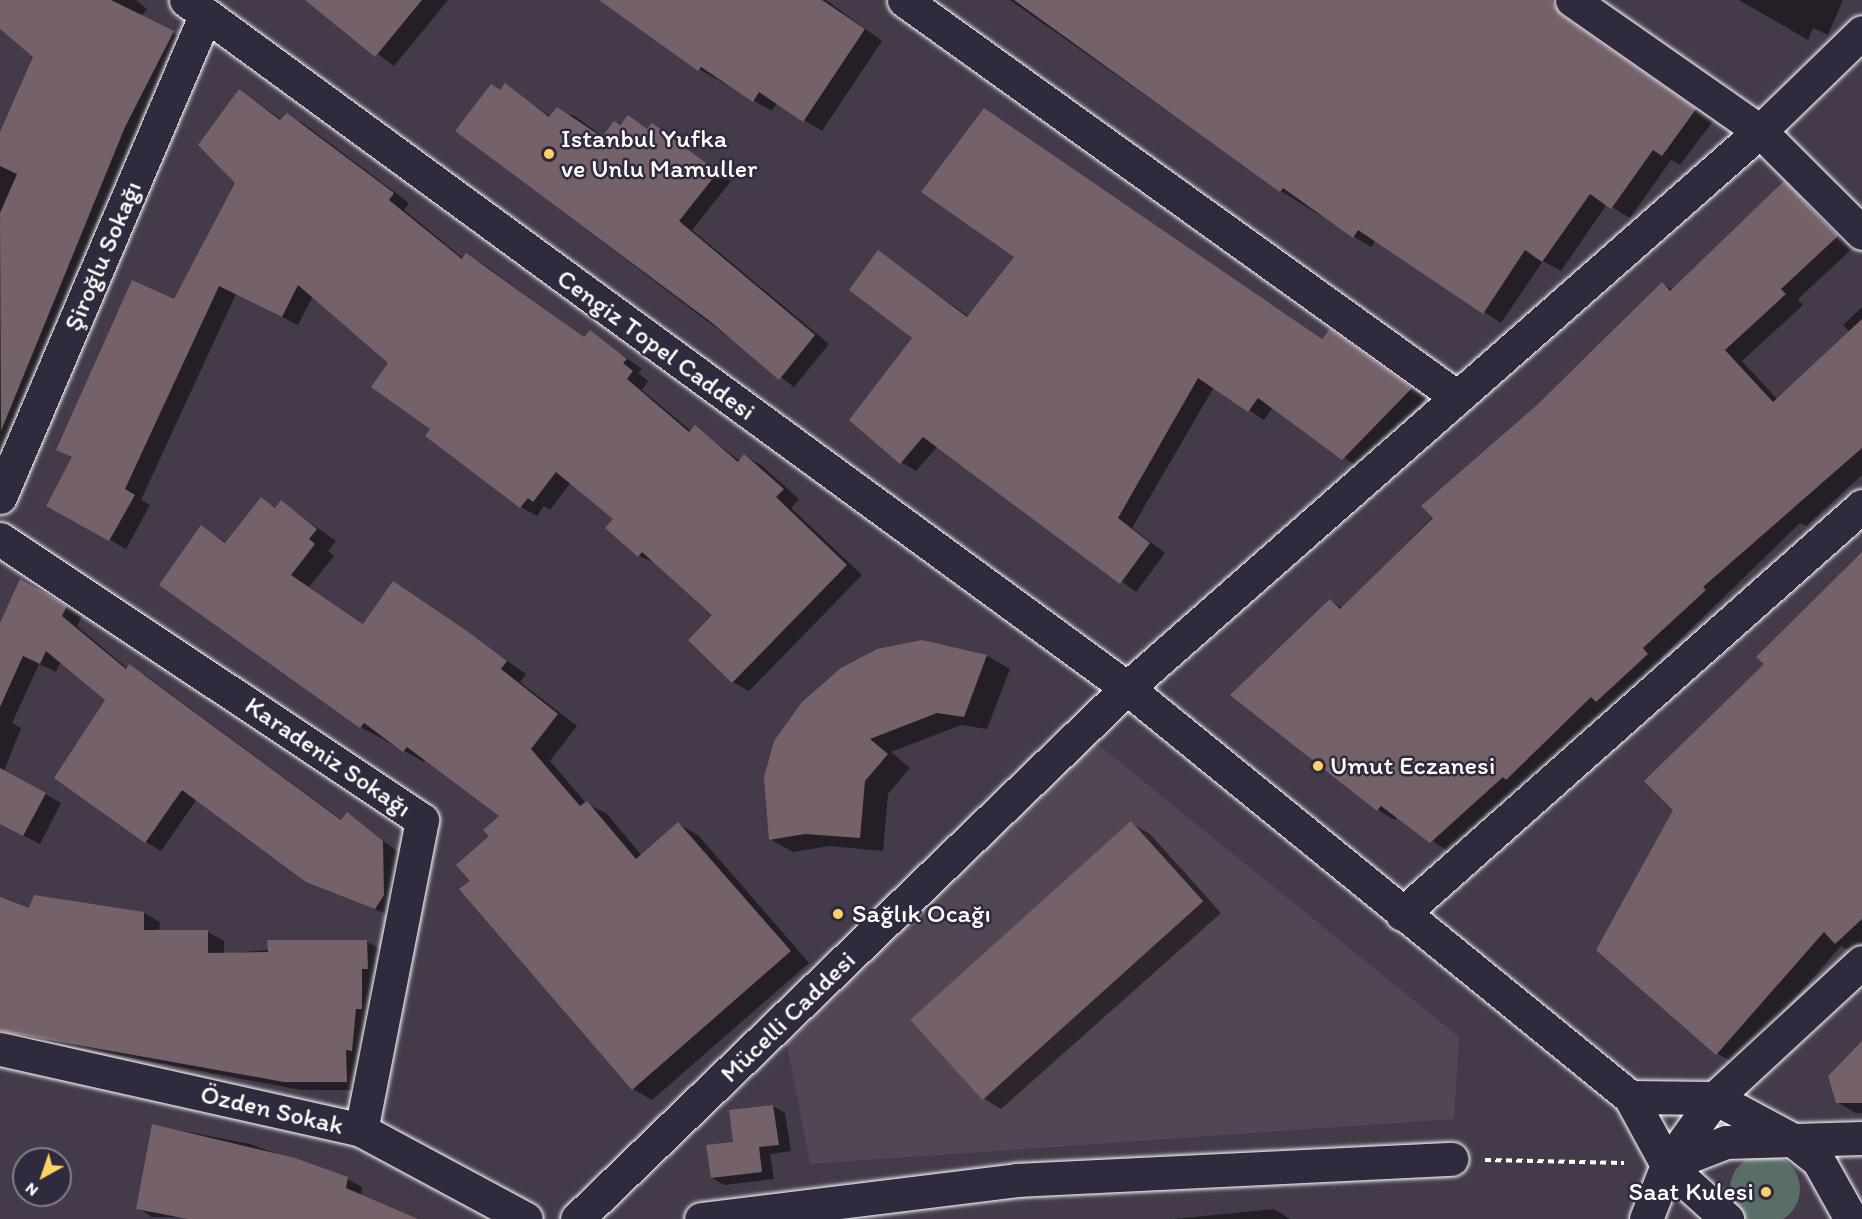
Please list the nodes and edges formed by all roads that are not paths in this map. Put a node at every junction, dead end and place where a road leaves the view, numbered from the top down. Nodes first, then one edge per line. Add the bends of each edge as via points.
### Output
1 (904, 0) edge
2 (1572, 0) edge
3 (195, 8) edge
4 (1862, 32) edge
5 (1760, 131) junction
6 (1862, 233) edge
7 (1457, 398) junction
8 (0, 497) edge
9 (1862, 506) edge
10 (0, 539) edge
11 (1127, 688) junction
12 (1402, 914) junction
13 (1862, 962) edge
14 (0, 1049) edge
15 (1630, 1097) junction
16 (1714, 1098) junction
17 (361, 1130) junction
18 (1862, 1138) edge
19 (1791, 1139) junction
20 (1451, 1159) road end
21 (1667, 1165) junction
22 (526, 1219) edge
23 (577, 1219) edge
24 (701, 1219) edge
25 (1646, 1219) edge
26 (1727, 1219) edge
27 (1851, 1219) edge

1 - 7 main road
2 - 5 main road
3 - 8 main road, Şiroğlu Sokağı
3 - 11 main road, Cengiz Topel Caddesi
4 - 5 main road, Mücelli Caddesi
5 - 6 main road
5 - 7 main road, Mücelli Caddesi
7 - 11 main road, Mücelli Caddesi
9 - 12 main road
10 - 17 main road, Karadeniz Sokağı via 422,820
11 - 12 main road, Cengiz Topel Caddesi
11 - 23 main road, Mücelli Caddesi
12 - 15 main road, Cengiz Topel Caddesi
13 - 16 main road
14 - 17 main road, Özden Sokak
15 - 16 main road
15 - 21 main road
16 - 19 main road
16 - 21 main road
17 - 22 main road, Özden Sokak
18 - 19 main road
19 - 21 main road via 1726,1142
19 - 27 main road via 1818,1160
20 - 24 main road via 1017,1180
21 - 25 main road
21 - 26 main road

